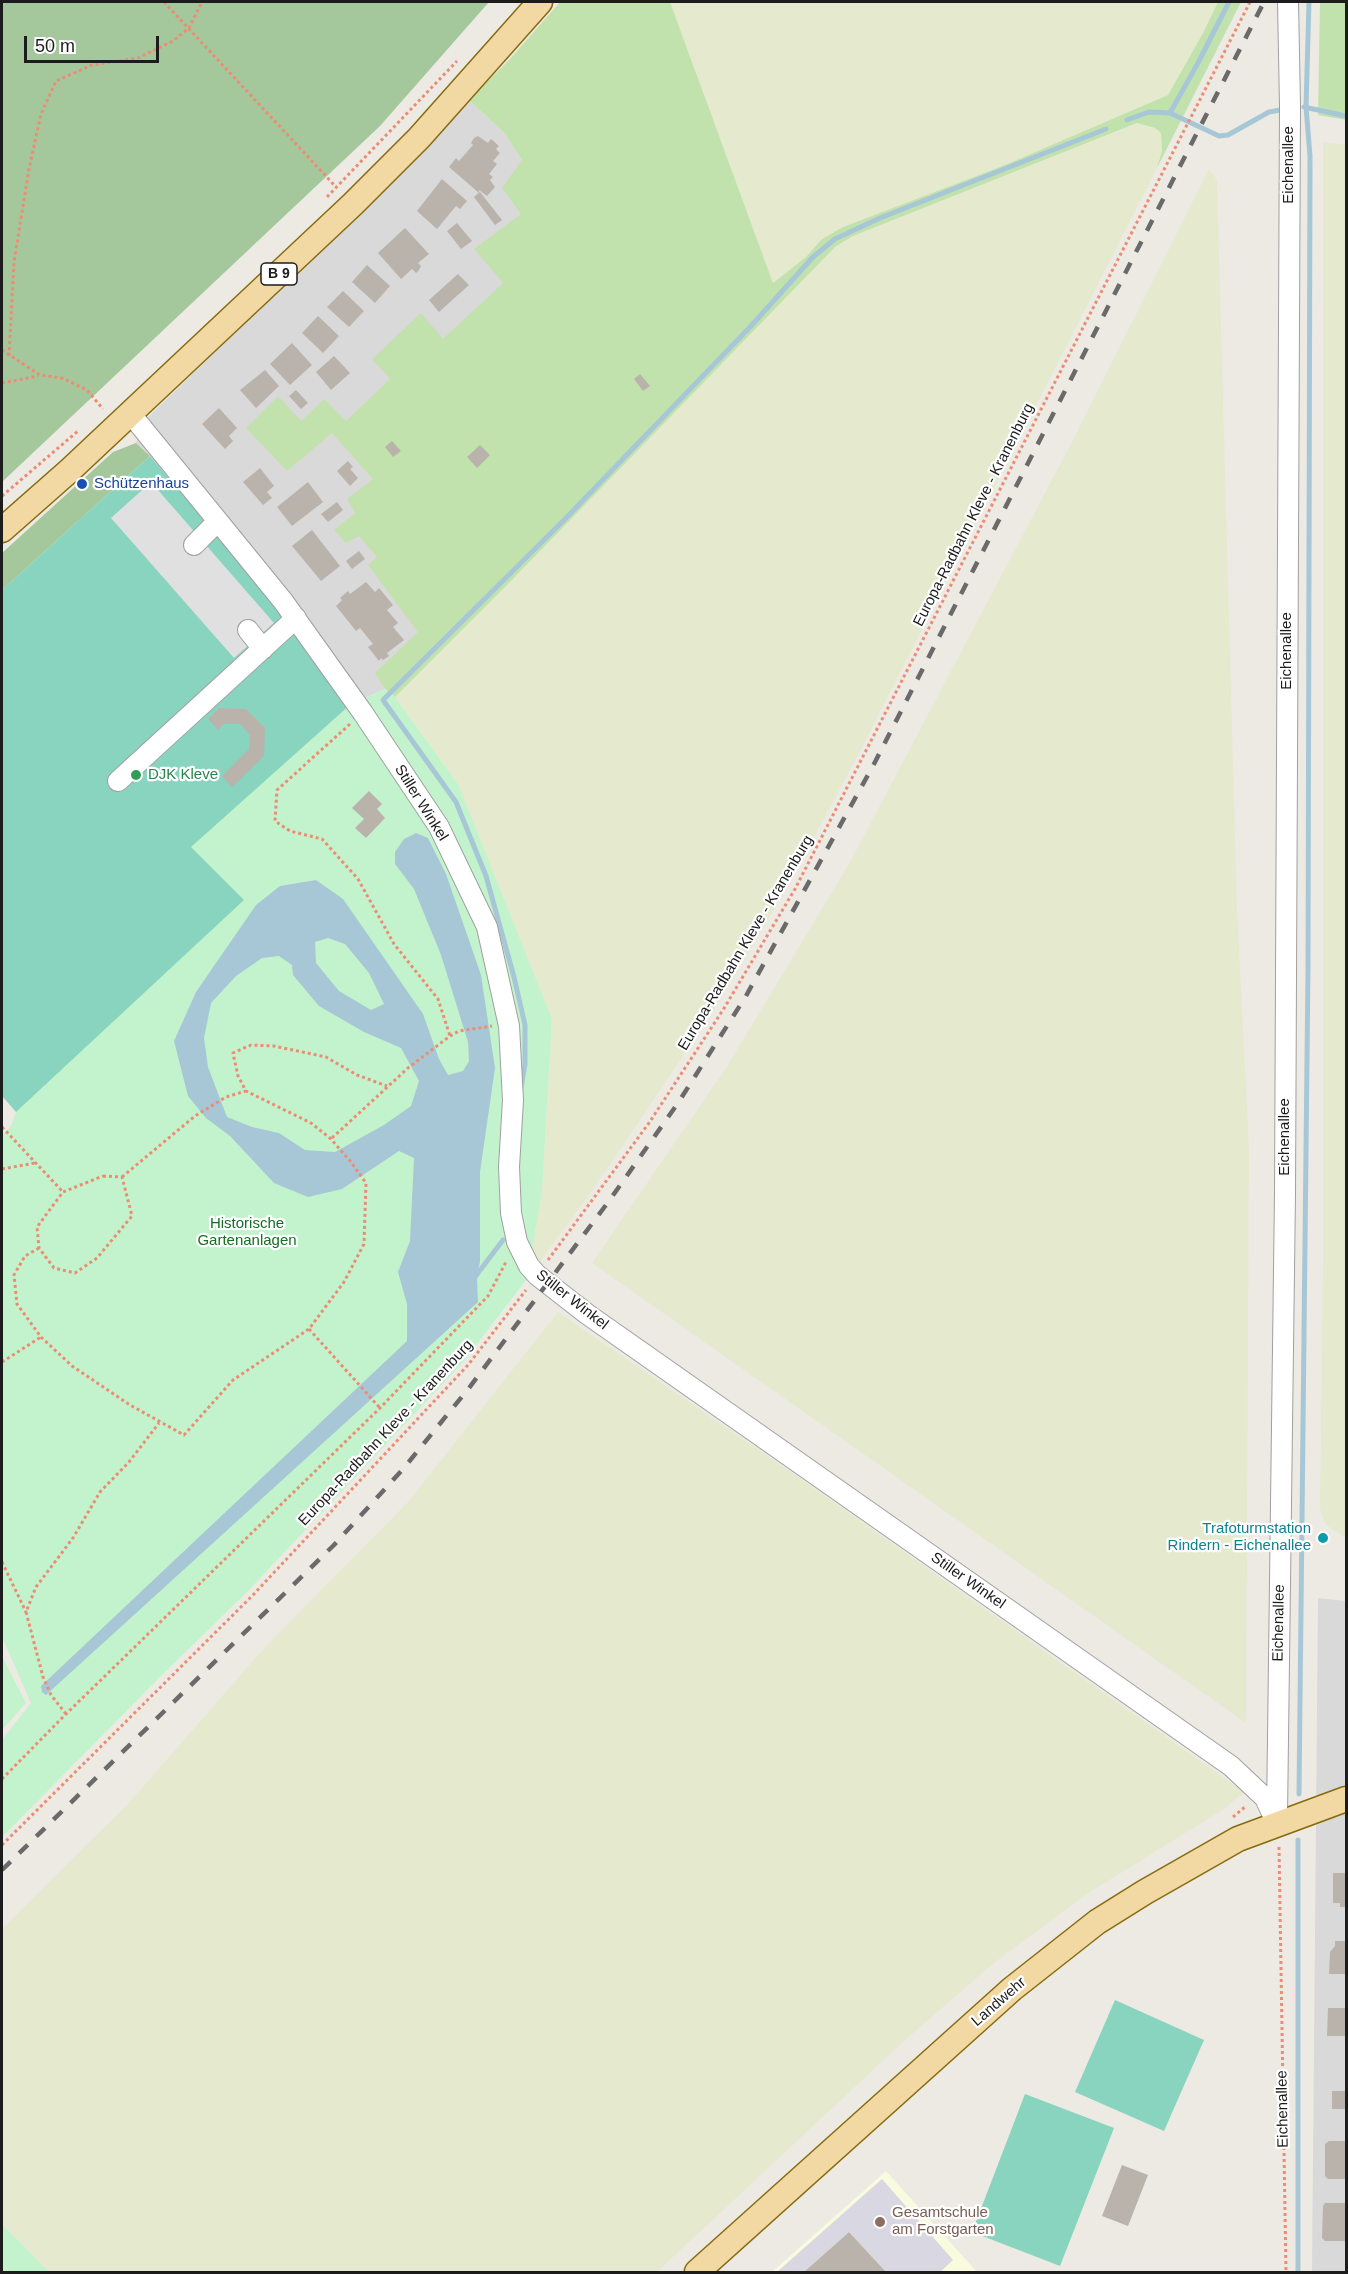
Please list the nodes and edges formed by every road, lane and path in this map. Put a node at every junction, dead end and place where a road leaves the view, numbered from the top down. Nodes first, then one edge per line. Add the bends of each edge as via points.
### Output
1 (164, 2) edge
2 (202, 2) edge
3 (540, 2) edge
4 (1250, 2) edge
5 (1288, 2) edge
6 (189, 28) junction
7 (460, 57) dead end
8 (337, 188) junction
9 (321, 203) dead end
10 (2, 350) edge
11 (9, 356) junction
12 (40, 375) junction
13 (2, 383) edge
14 (104, 410) dead end
15 (130, 413) junction
16 (87, 425) dead end
17 (2, 496) edge
18 (218, 521) junction
19 (2, 530) edge
20 (194, 545) dead end
21 (296, 618) junction
22 (248, 630) dead end
23 (263, 649) junction
24 (363, 713) junction
25 (118, 781) dead end
26 (495, 1025) dead end
27 (450, 1036) junction
28 (387, 1086) junction
29 (246, 1091) junction
30 (2, 1127) edge
31 (331, 1138) junction
32 (35, 1163) junction
33 (2, 1169) edge
34 (122, 1177) junction
35 (63, 1192) junction
36 (39, 1248) junction
37 (507, 1259) dead end
38 (537, 1275) junction
39 (309, 1329) junction
40 (41, 1337) junction
41 (2, 1362) edge
42 (380, 1407) junction
43 (159, 1423) junction
44 (2, 1562) edge
45 (26, 1612) junction
46 (66, 1714) junction
47 (2, 1779) edge
48 (1347, 1800) edge
49 (1277, 1824) junction
50 (2, 1845) edge
51 (697, 2272) edge
52 (1286, 2272) edge

1 - 6 path
2 - 6 path
3 - 15 main road, B 9 via 419,138
4 - 38 path, Europa-Radbahn Kleve - Kranenburg via 795,889 649,1123
5 - 49 street, Eichenallee via 1285,1192
6 - 8 path
6 - 11 path via 173,41 138,58 92,65 56,81 41,114 29,169 14,262
7 - 8 path
8 - 9 path
10 - 11 path
11 - 12 path
12 - 13 path
12 - 14 path via 62,378 87,390
15 - 18 street, Stiller Winkel
15 - 19 main road, B 9
16 - 17 path
18 - 20 street
18 - 21 street, Stiller Winkel
21 - 23 street
21 - 24 street, Stiller Winkel
22 - 23 street
23 - 25 street
24 - 27 path via 276,790 275,821 290,831 322,839 358,879 394,944 438,999
24 - 38 street, Stiller Winkel via 439,827 487,927 509,1026 513,1100 511,1213 517,1242
26 - 27 path
27 - 28 path
28 - 29 path via 326,1057 251,1045 233,1053
28 - 31 path
29 - 31 path via 311,1122
29 - 34 path via 226,1097 195,1116
30 - 32 path
31 - 39 path via 366,1183 364,1244 344,1282
32 - 33 path
32 - 35 path
34 - 35 path via 103,1176
34 - 36 path via 132,1216 97,1258 75,1273 54,1268
35 - 36 path via 37,1227
36 - 40 path via 25,1256 14,1275 17,1304
37 - 42 path via 488,1296
38 - 49 street, Stiller Winkel via 587,1314 1232,1766 1265,1798
38 - 50 path, Europa-Radbahn Kleve - Kranenburg via 468,1365 284,1562
39 - 42 path
39 - 43 path via 233,1380 184,1435
40 - 41 path
40 - 43 path via 72,1366
42 - 46 path
43 - 45 path via 100,1492 73,1538 36,1587
44 - 45 path
45 - 46 path via 43,1677
46 - 47 path
48 - 49 main road, Landwehr
49 - 51 main road, Landwehr via 1238,1839 1097,1922 1012,1989
49 - 52 path, Eichenallee

